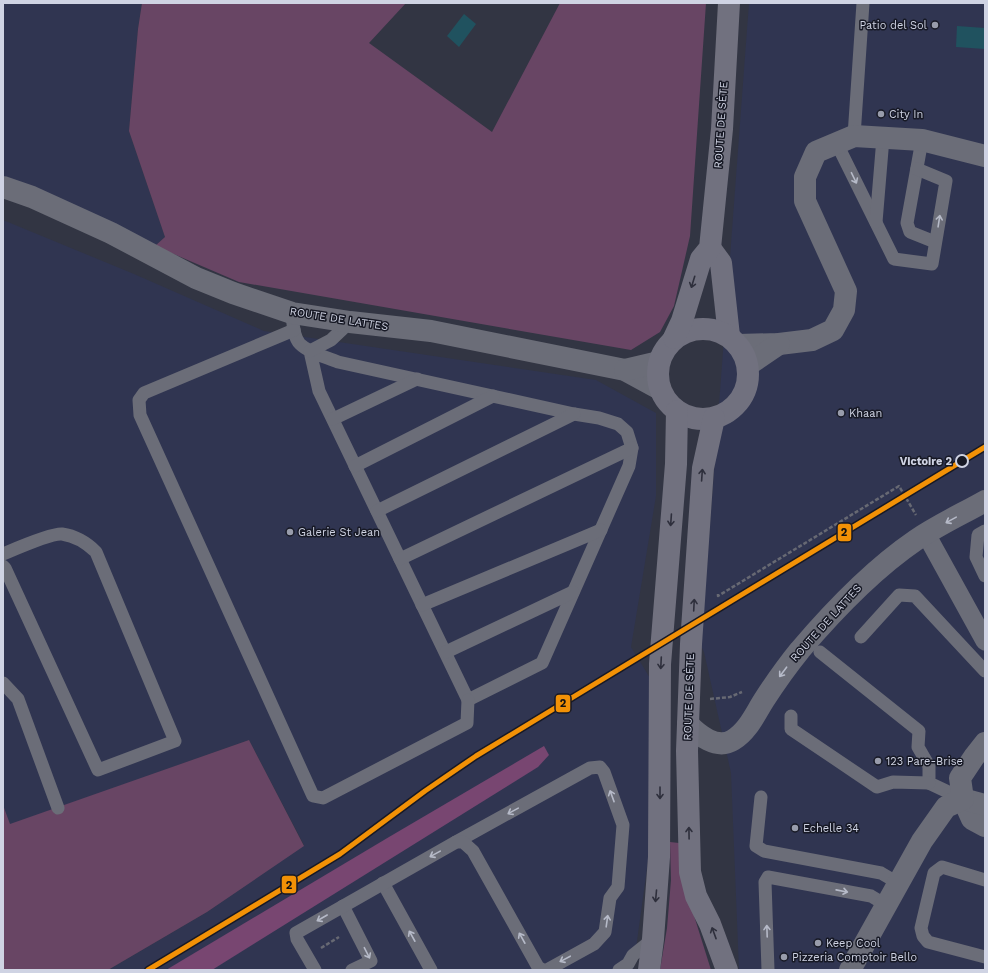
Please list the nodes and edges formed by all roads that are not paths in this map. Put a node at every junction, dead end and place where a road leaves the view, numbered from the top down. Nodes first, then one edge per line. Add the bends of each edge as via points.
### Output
1 (729, 3) edge
2 (863, 3) edge
3 (883, 138) junction
4 (846, 140) junction
5 (922, 140) junction
6 (985, 156) edge
7 (917, 169) junction
8 (3, 187) edge
9 (876, 223) junction
10 (936, 242) junction
11 (710, 248) junction
12 (293, 321) junction
13 (350, 322) junction
14 (674, 338) junction
15 (734, 341) junction
16 (779, 344) junction
17 (310, 351) junction
18 (659, 362) junction
19 (748, 365) junction
20 (625, 370) junction
21 (417, 379) junction
22 (660, 389) junction
23 (493, 396) junction
24 (677, 411) junction
25 (574, 414) junction
26 (714, 418) junction
27 (333, 419) junction
28 (632, 448) junction
29 (355, 466) junction
30 (985, 501) edge
31 (377, 511) junction
32 (601, 530) junction
33 (985, 531) edge
34 (926, 534) junction
35 (3, 554) edge
36 (400, 559) junction
37 (3, 566) edge
38 (985, 576) edge
39 (573, 592) junction
40 (422, 605) junction
41 (861, 638) dead end
42 (985, 641) edge
43 (446, 652) junction
44 (820, 652) dead end
45 (985, 671) edge
46 (3, 683) edge
47 (468, 700) junction
48 (791, 716) dead end
49 (688, 724) junction
50 (985, 743) edge
51 (929, 783) junction
52 (761, 798) dead end
53 (963, 799) junction
54 (985, 805) edge
55 (58, 808) dead end
56 (985, 826) edge
57 (456, 842) junction
58 (985, 880) edge
59 (383, 883) junction
60 (898, 883) junction
61 (886, 905) junction
62 (343, 906) junction
63 (653, 939) junction
64 (985, 957) edge
65 (855, 968) edge
66 (315, 970) edge
67 (352, 970) edge
68 (431, 970) edge
69 (543, 970) edge
70 (547, 970) edge
71 (619, 970) edge
72 (649, 970) edge
73 (727, 970) edge
74 (768, 970) edge

1 - 11 main road, ROUTE DE SÈTE via 722,129
2 - 4 lane
3 - 4 street
3 - 5 street
3 - 9 lane
4 -> 9 lane
4 - 16 street via 816,152 805,177 805,201 846,291 844,310 833,330 812,340
5 - 6 street
5 - 7 lane
7 - 10 lane via 907,223 910,232
10 -> 7 lane via 946,181
8 - 12 street, ROUTE DE LATTES via 32,197 111,233 196,278
9 - 10 lane via 894,259 932,264
11 -> 14 main road, ROUTE DE SÈTE via 700,259 682,321
11 - 15 main road via 721,263
12 - 13 street, ROUTE DE LATTES
12 - 17 lane via 299,343
12 - 47 lane via 144,392 139,400 140,415 314,796 323,798 467,723
13 - 17 lane via 331,340
13 - 20 street, ROUTE DE LATTES via 431,331
14 - 15 main road via 687,331 701,328 716,330
14 - 18 main road
15 - 16 street
15 - 19 main road via 744,354
16 - 19 street
17 - 21 lane via 338,362
17 - 27 lane via 319,391
18 - 20 street, ROUTE DE LATTES
18 - 22 main road via 657,376
19 - 26 main road via 747,384 739,402 728,412
20 - 22 street, ROUTE DE LATTES
21 - 23 lane
21 - 27 lane
22 - 24 main road
23 - 25 lane
23 - 29 lane
24 - 26 main road via 688,417
24 -> 63 main road via 676,464 660,664 659,857
25 - 28 lane via 618,424 627,432
25 - 31 lane
49 -> 26 main road, ROUTE DE SÈTE via 703,468
27 - 29 lane
28 - 32 lane via 629,466
28 - 36 lane
29 - 31 lane
30 -> 34 street, ROUTE DE LATTES
31 - 36 lane
32 - 39 lane
32 - 40 lane
33 - 38 lane via 978,535 976,557
34 - 42 street
34 -> 49 street, ROUTE DE LATTES via 863,582 813,635 779,677 748,727 731,742 719,743 709,740
35 - 37 lane via 60,534 86,543 96,552 175,741 98,770
36 - 40 lane
39 - 43 lane
39 - 47 lane via 542,663
40 - 43 lane
41 - 45 lane via 898,595 915,596
43 - 47 lane
44 - 51 lane via 920,731 918,748 929,766
46 - 55 lane via 18,699
48 - 51 lane via 791,729 877,787 893,782
73 -> 49 main road, ROUTE DE SÈTE via 710,924 696,896 690,872
50 - 53 street via 960,778
51 - 53 lane
52 - 60 lane via 756,846 764,851 881,873
53 - 54 street
53 - 56 street via 972,819
53 - 60 street via 946,807 922,841
57 -> 59 lane
69 -> 57 lane via 538,967 473,851 463,842
57 - 70 lane via 590,768 600,767 604,772 623,825 618,887 610,898 605,932 594,944
58 - 64 lane via 942,867 934,873 921,928 928,942
59 - 62 lane
68 -> 59 lane
60 - 61 street
61 - 65 street
74 -> 61 lane via 764,882 768,877 871,896
62 -> 66 lane via 296,934
62 -> 67 lane via 371,961
63 - 71 lane
63 - 72 main road

